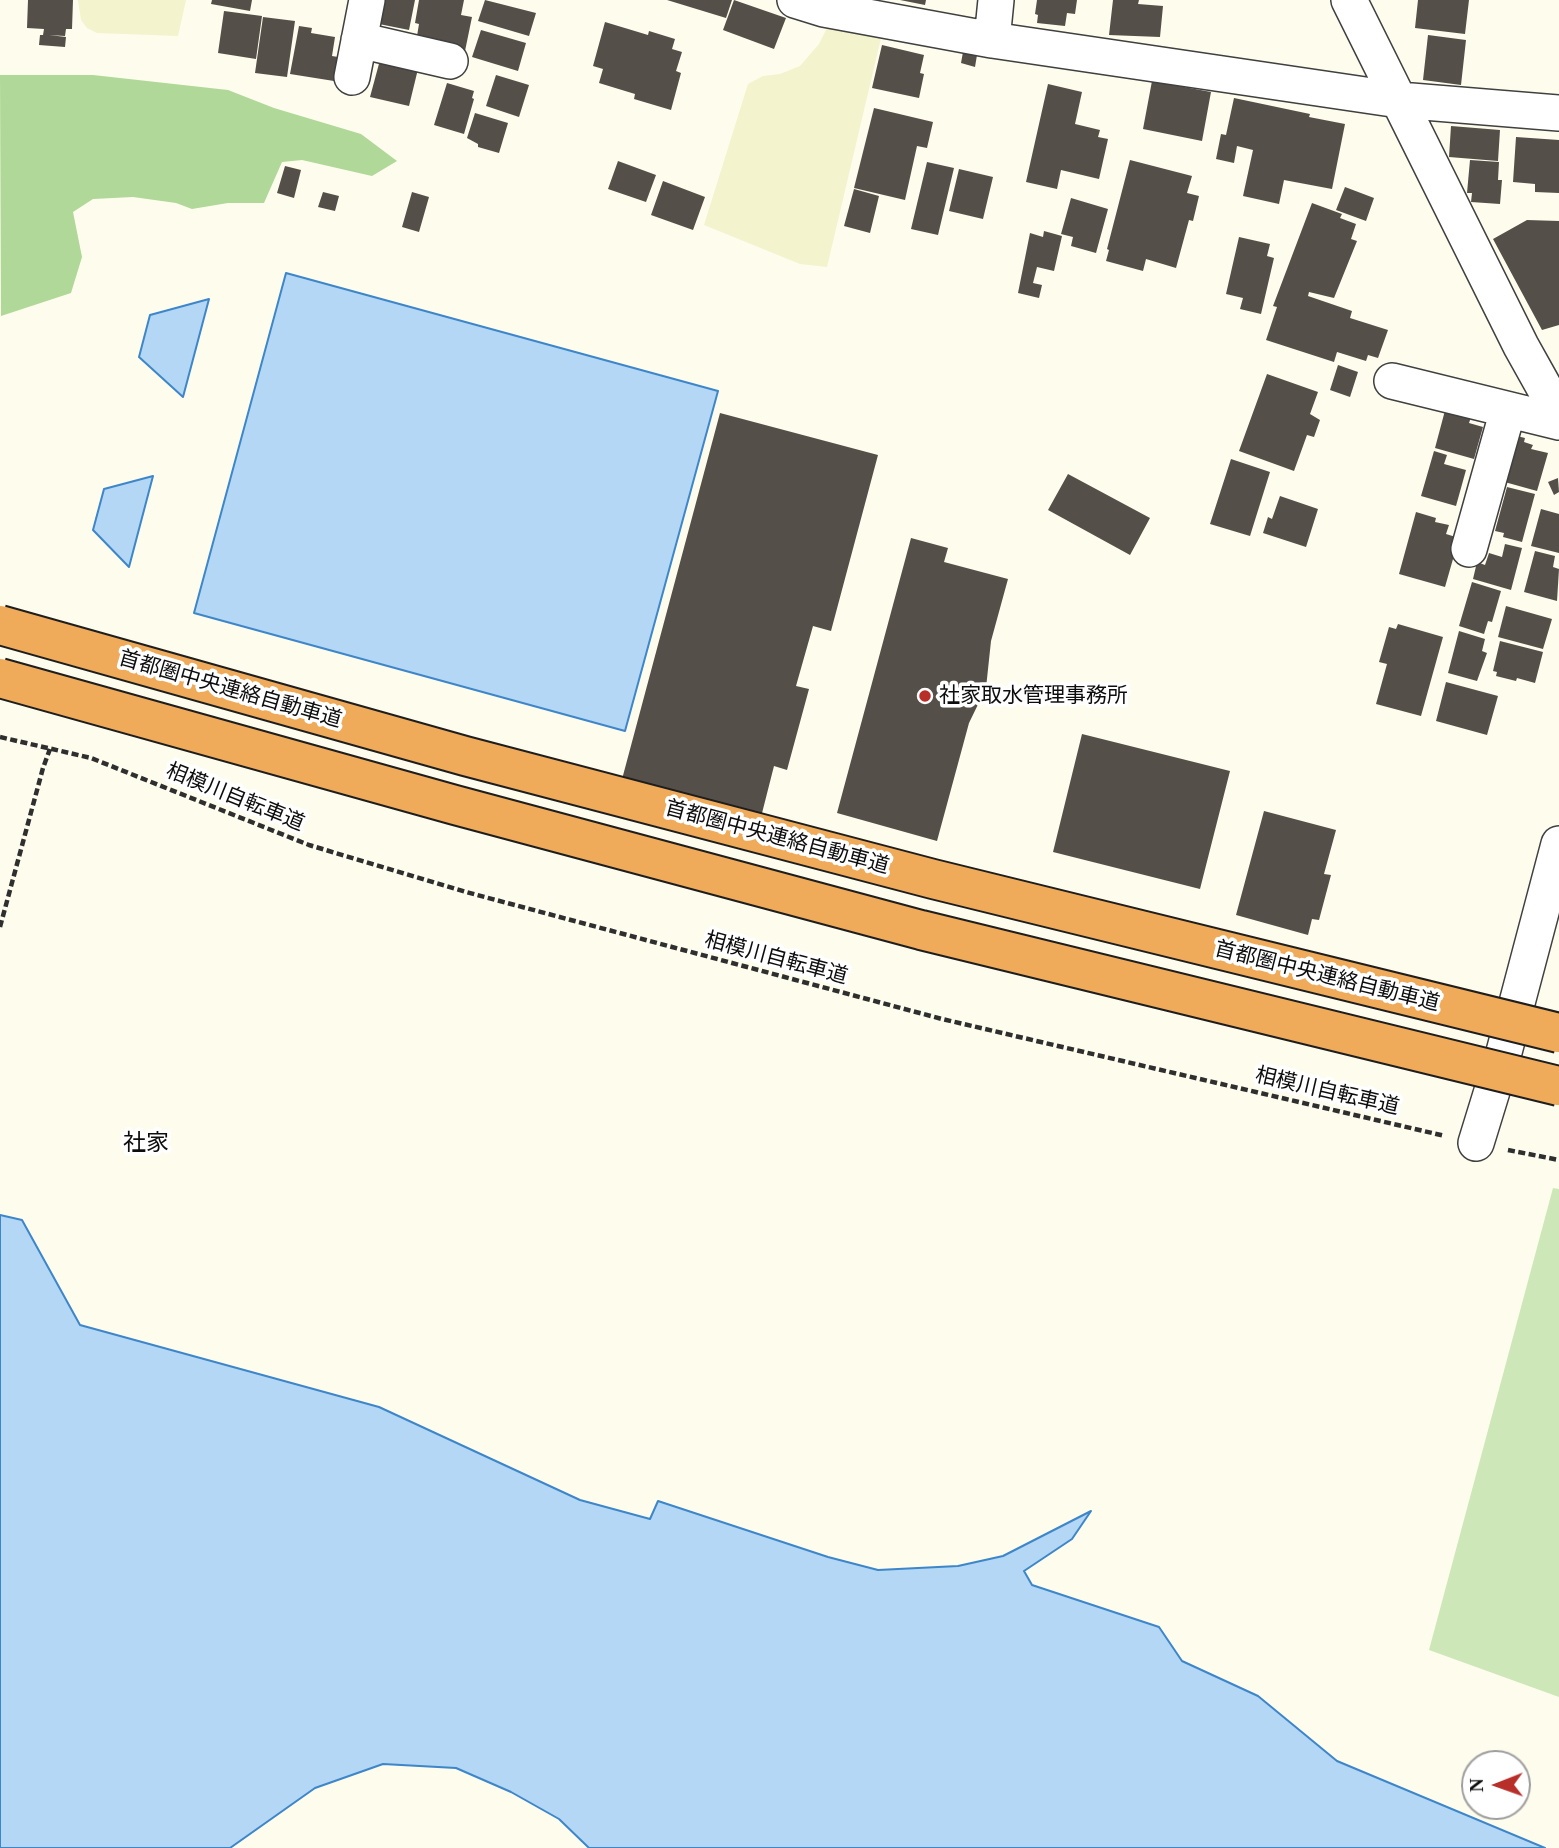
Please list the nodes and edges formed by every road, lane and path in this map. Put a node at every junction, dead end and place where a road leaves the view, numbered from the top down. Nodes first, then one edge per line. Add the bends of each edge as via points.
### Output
1 (367, 0) edge
2 (795, 0) edge
3 (996, 0) edge
4 (1349, 0) edge
5 (359, 40) junction
6 (992, 40) junction
7 (450, 61) dead end
8 (352, 78) dead end
9 (1399, 100) junction
10 (1559, 113) edge
11 (1392, 381) dead end
12 (1508, 410) junction
13 (1559, 414) edge
14 (1559, 422) edge
15 (1469, 549) dead end
16 (0, 625) edge
17 (0, 678) edge
18 (0, 737) edge
19 (50, 749) junction
20 (1559, 844) edge
21 (1549, 926) edge
22 (0, 927) edge
23 (1559, 1033) edge
24 (1559, 1086) edge
25 (1476, 1143) junction
26 (1559, 1160) edge

1 - 5 street
2 - 6 street
3 - 6 street
4 - 9 street
5 - 7 street
5 - 8 street
6 - 9 street
9 - 10 street
9 - 13 street
11 - 12 street
12 - 14 street
12 - 15 street
16 - 23 highway, 首都圏中央連絡自動車道, bridge via 466,756 920,876
17 - 24 highway, bridge via 921,930
18 - 19 path, 相模川自転車道
19 - 22 path
19 - 25 path, 相模川自転車道 via 91,758 309,845 466,892 942,1019
20 - 21 street
21 - 25 street
25 - 26 path, 相模川自転車道

